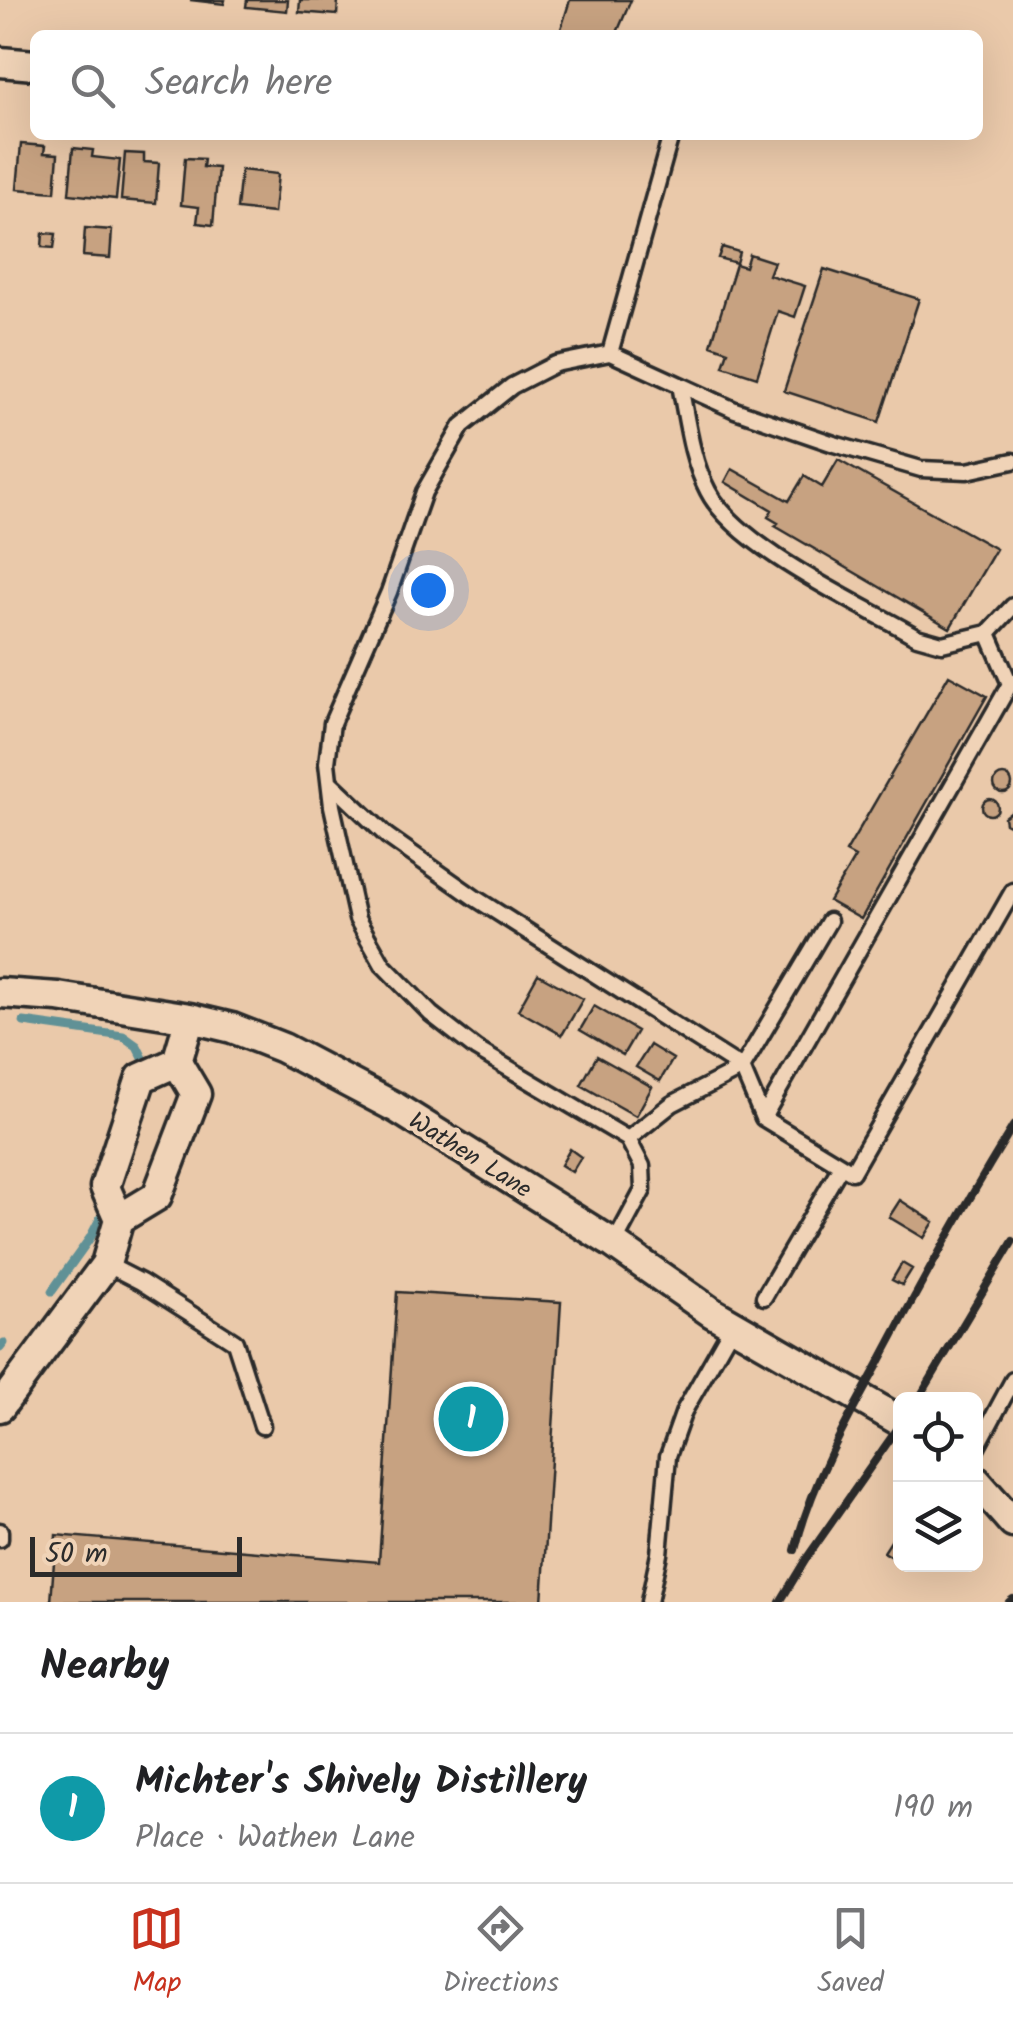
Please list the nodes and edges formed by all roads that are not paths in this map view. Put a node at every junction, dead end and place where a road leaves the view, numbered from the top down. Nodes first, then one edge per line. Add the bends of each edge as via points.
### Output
1 (0, 62) edge
2 (30, 65) edge
3 (670, 140) edge
4 (610, 353) junction
5 (680, 385) junction
6 (1013, 461) edge
7 (1013, 606) edge
8 (988, 633) junction
9 (1011, 686) edge
10 (330, 782) junction
11 (1013, 891) edge
12 (829, 921) dead end
13 (0, 993) edge
14 (190, 1018) junction
15 (177, 1062) junction
16 (742, 1068) junction
17 (763, 1118) junction
18 (628, 1140) junction
19 (842, 1166) junction
20 (119, 1218) junction
21 (614, 1244) junction
22 (106, 1264) junction
23 (764, 1297) dead end
24 (734, 1324) junction
25 (1013, 1380) edge
26 (0, 1407) edge
27 (893, 1417) edge
28 (262, 1426) dead end
29 (983, 1436) edge
30 (977, 1482) edge
31 (1013, 1522) edge
32 (0, 1531) edge
33 (0, 1539) edge
34 (648, 1602) edge

1 - 2 street
3 - 4 lane
4 - 5 lane
4 - 10 lane via 555,364 512,386 462,426 424,492 332,723
5 - 6 lane via 768,422 921,468 967,471
5 - 8 lane via 708,493 757,542 917,636 942,644
7 - 8 lane
8 - 9 lane
9 - 17 lane
10 - 16 lane via 387,836 474,898
10 - 18 lane via 357,919 384,965 476,1048
11 - 19 lane via 852,1172
12 - 16 lane
13 - 14 street, Wathen Lane
14 - 15 street
14 - 21 street, Wathen Lane via 283,1048 395,1107
15 - 20 street via 141,1078 105,1187
15 - 20 street via 196,1094 157,1196
16 - 17 lane
16 - 18 lane via 672,1104
17 - 19 lane
18 - 21 lane via 642,1166 643,1190
19 - 23 lane
20 - 22 street
21 - 24 street, Wathen Lane
22 - 26 street
22 - 28 lane via 235,1342
24 - 27 street, Wathen Lane
24 - 34 lane via 684,1411 668,1456
25 - 29 lane
30 - 31 street
32 - 33 lane

